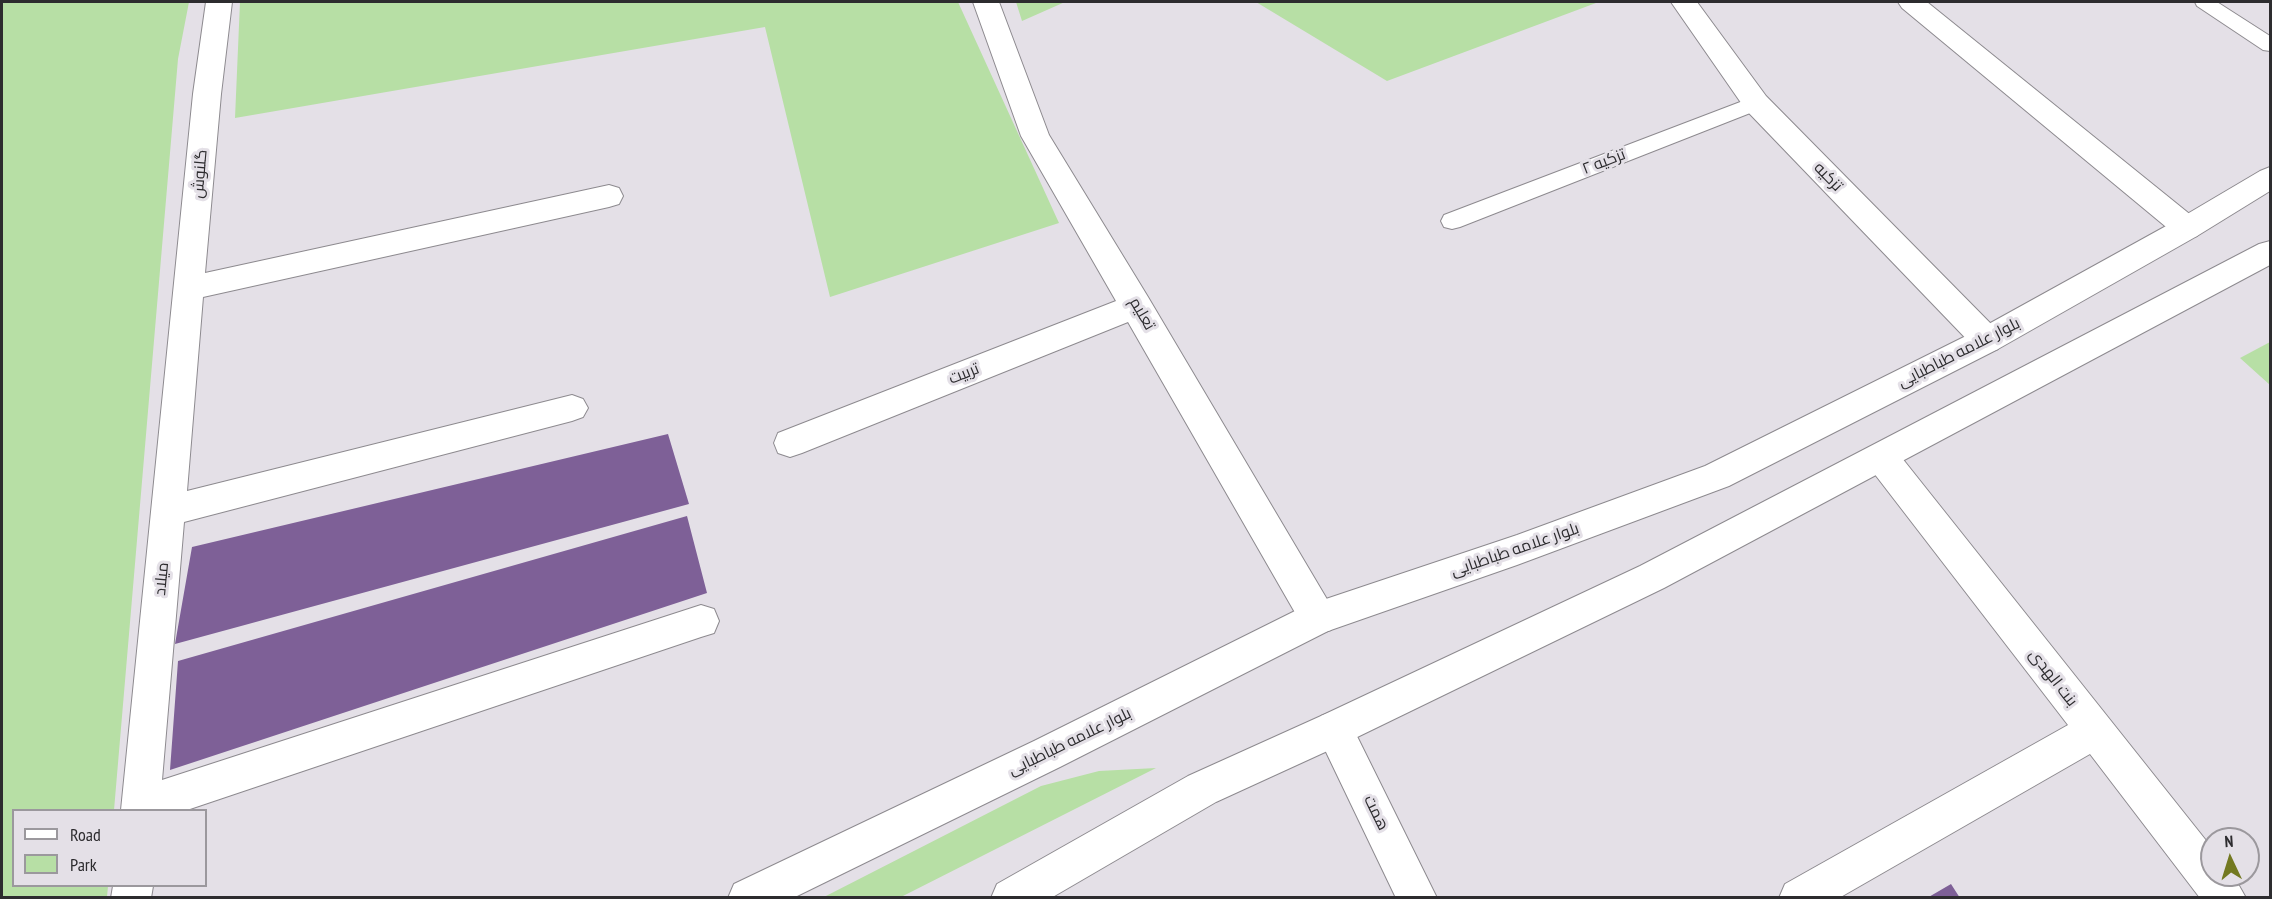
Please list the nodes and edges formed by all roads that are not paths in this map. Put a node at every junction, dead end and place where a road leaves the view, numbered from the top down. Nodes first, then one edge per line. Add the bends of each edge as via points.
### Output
1 (219, 2) edge
2 (986, 2) edge
3 (1684, 2) edge
4 (1911, 2) edge
5 (2204, 2) edge
6 (2271, 45) edge
7 (1756, 103) junction
8 (2271, 178) edge
9 (609, 196) dead end
10 (1452, 221) dead end
11 (2187, 228) junction
12 (2271, 252) edge
13 (190, 288) junction
14 (1137, 306) junction
15 (1987, 340) junction
16 (185, 347) joint
17 (572, 408) dead end
18 (790, 443) dead end
19 (1882, 458) junction
20 (168, 511) junction
21 (1318, 618) junction
22 (701, 621) dead end
23 (1334, 729) junction
24 (2094, 731) junction
25 (140, 809) edge
26 (748, 897) edge
27 (1011, 897) edge
28 (1417, 897) edge
29 (1799, 897) edge
30 (2226, 897) edge

1 - 13 street, گلنوش
2 - 14 street, تعلیم via 1035,136
3 - 7 street, تزکیه
4 - 11 street
5 - 6 lane
7 - 10 lane, تزکیه ۲
7 - 15 street, تزکیه
8 - 11 street, بلوار علامه طباطبایی
9 - 13 street
11 - 15 street, بلوار علامه طباطبایی
12 - 19 street
13 - 16 street, گلنوش
14 - 18 street, تربیت
14 - 21 street, تعلیم
15 - 21 street, بلوار علامه طباطبایی via 1717,476
16 - 20 street, میلاد
17 - 20 street
19 - 23 street via 1652,577
19 - 24 street, بنت الهدی
20 - 25 street, میلاد
21 - 26 street, بلوار علامه طباطبایی via 1058,749
22 - 25 street
23 - 27 street via 1202,789
23 - 28 street, همت
24 - 29 street
24 - 30 street, بنت الهدی

